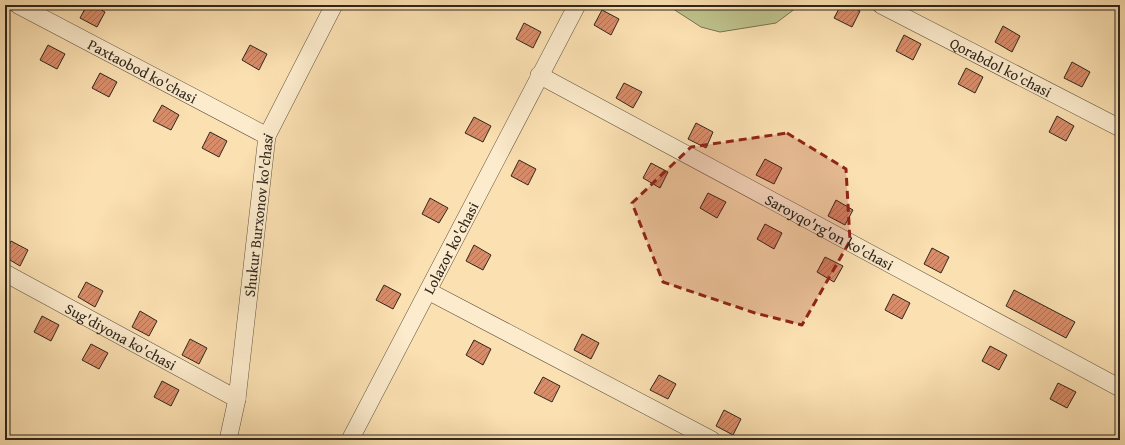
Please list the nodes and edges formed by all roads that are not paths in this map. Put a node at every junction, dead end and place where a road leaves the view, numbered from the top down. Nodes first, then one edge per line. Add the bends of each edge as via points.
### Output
1 (18, 5) edge
2 (334, 5) edge
3 (577, 5) edge
4 (882, 5) edge
5 (539, 75) junction
6 (1120, 128) edge
7 (266, 136) junction
8 (5, 272) edge
9 (428, 291) junction
10 (1120, 388) edge
11 (237, 399) junction
12 (228, 440) edge
13 (350, 440) edge
14 (712, 440) edge

1 - 7 street, Paxtaobod ko'chasi
2 - 7 street, Shukur Burxonov ko'chasi
3 - 5 street, Lolazor ko'chasi
4 - 6 street, Qorabdol ko'chasi
5 - 9 street, Lolazor ko'chasi
5 - 10 street, Saroyqo'rg'on ko'chasi
7 - 11 street, Shukur Burxonov ko'chasi
8 - 11 street, Sug'diyona ko'chasi
9 - 13 street
9 - 14 street, Lolazor ko'chasi
11 - 12 street, Shukur Burxonov ko'chasi

